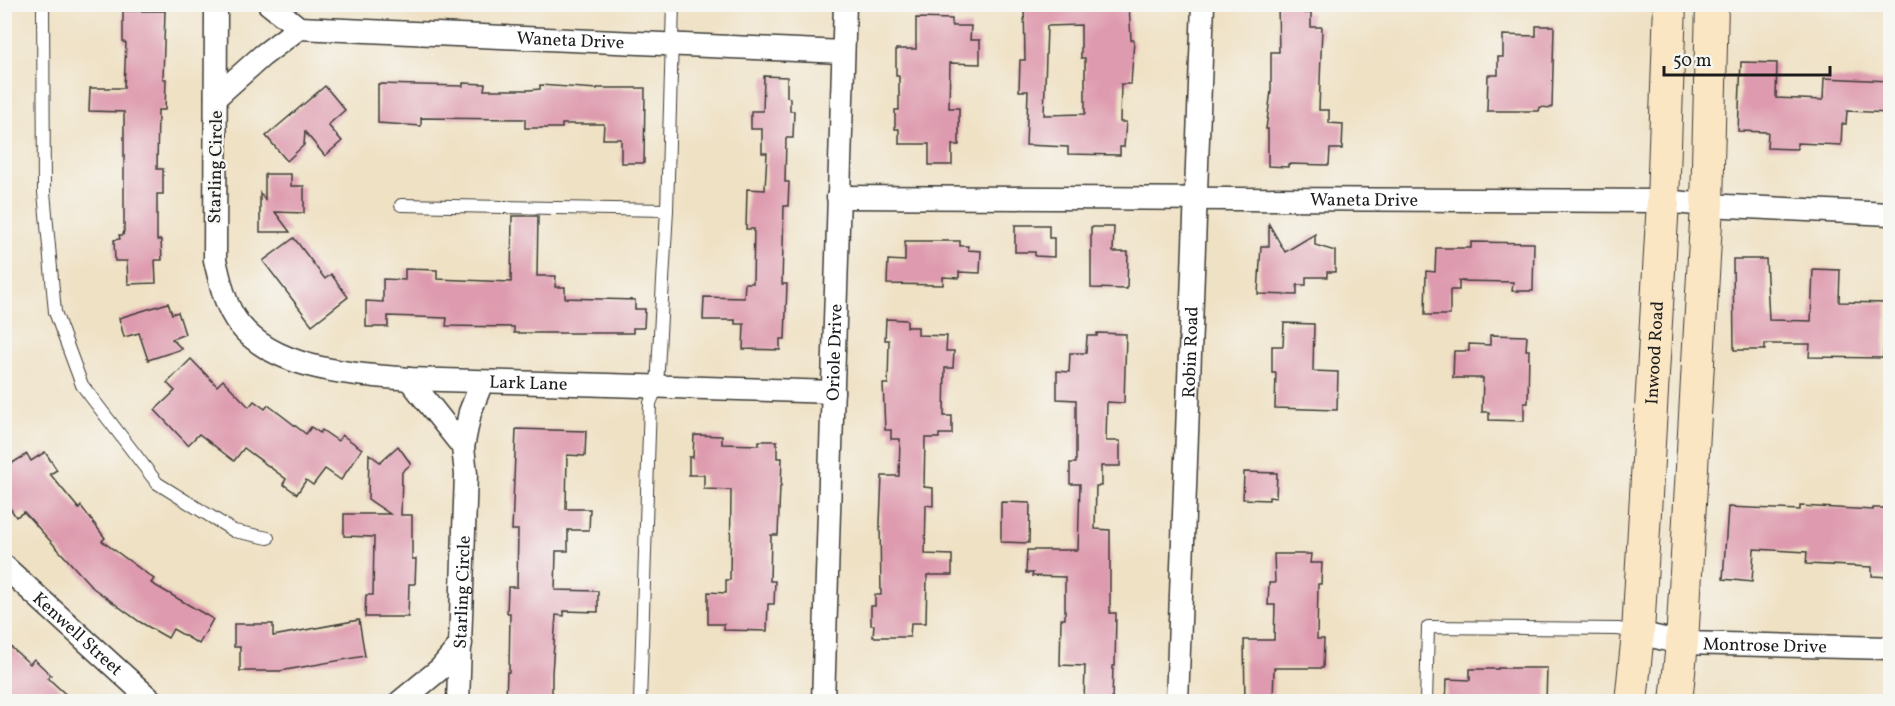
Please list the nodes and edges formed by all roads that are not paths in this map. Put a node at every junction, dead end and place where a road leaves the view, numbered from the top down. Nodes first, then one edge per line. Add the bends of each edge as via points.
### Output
1 (44, 4) edge
2 (216, 4) edge
3 (269, 4) edge
4 (673, 4) edge
5 (846, 4) edge
6 (1203, 4) edge
7 (1670, 4) edge
8 (1712, 4) edge
9 (299, 28) junction
10 (672, 46) junction
11 (843, 52) junction
12 (216, 97) junction
13 (838, 197) junction
14 (1195, 198) junction
15 (1663, 201) junction
16 (1707, 205) junction
17 (400, 206) dead end
18 (667, 210) junction
19 (1890, 214) edge
20 (239, 324) joint
21 (409, 379) junction
22 (482, 382) junction
23 (657, 387) junction
24 (833, 392) junction
25 (463, 447) junction
26 (268, 538) dead end
27 (4, 566) edge
28 (1638, 633) junction
29 (1682, 643) junction
30 (461, 644) junction
31 (1890, 648) edge
32 (153, 702) edge
33 (399, 702) edge
34 (458, 702) edge
35 (640, 702) edge
36 (822, 702) edge
37 (1178, 702) edge
38 (1426, 702) edge
39 (1631, 702) edge
40 (1676, 702) edge

1 - 26 lane via 44,192 55,312 82,385 157,483 234,531
2 - 12 street, Starling Circle
3 - 9 street
4 - 10 lane
5 - 11 street, Oriole Drive
6 - 14 street, Robin Road
7 - 15 main road, Inwood Road
8 - 16 main road
9 - 10 street, Waneta Drive
9 - 12 street
10 - 11 street, Waneta Drive
10 - 18 lane
11 - 13 street, Oriole Drive
12 - 20 street, Starling Circle via 214,260
13 - 14 street, Waneta Drive
13 - 24 street, Oriole Drive
14 - 15 street, Waneta Drive
14 - 37 street, Robin Road
15 - 16 street, Waneta Drive
15 - 28 main road, Inwood Road
16 - 19 street, Waneta Drive
16 - 29 main road
17 - 18 lane
18 - 23 lane
20 - 21 street, Lark Lane via 268,349 312,366
21 - 22 street, Lark Lane
21 - 25 street
22 - 23 street, Lark Lane
22 - 25 street, Starling Circle via 470,412
23 - 24 street, Lark Lane
23 - 35 lane via 650,403
24 - 36 street, Oriole Drive
25 - 30 street, Starling Circle via 466,474
27 - 32 street, Kenwell Street
28 - 29 street, Montrose Drive
28 - 38 lane via 1618,629 1428,627
28 - 39 main road, Inwood Road
29 - 31 street, Montrose Drive
29 - 40 main road
30 - 33 street via 440,669
30 - 34 street, Starling Circle

